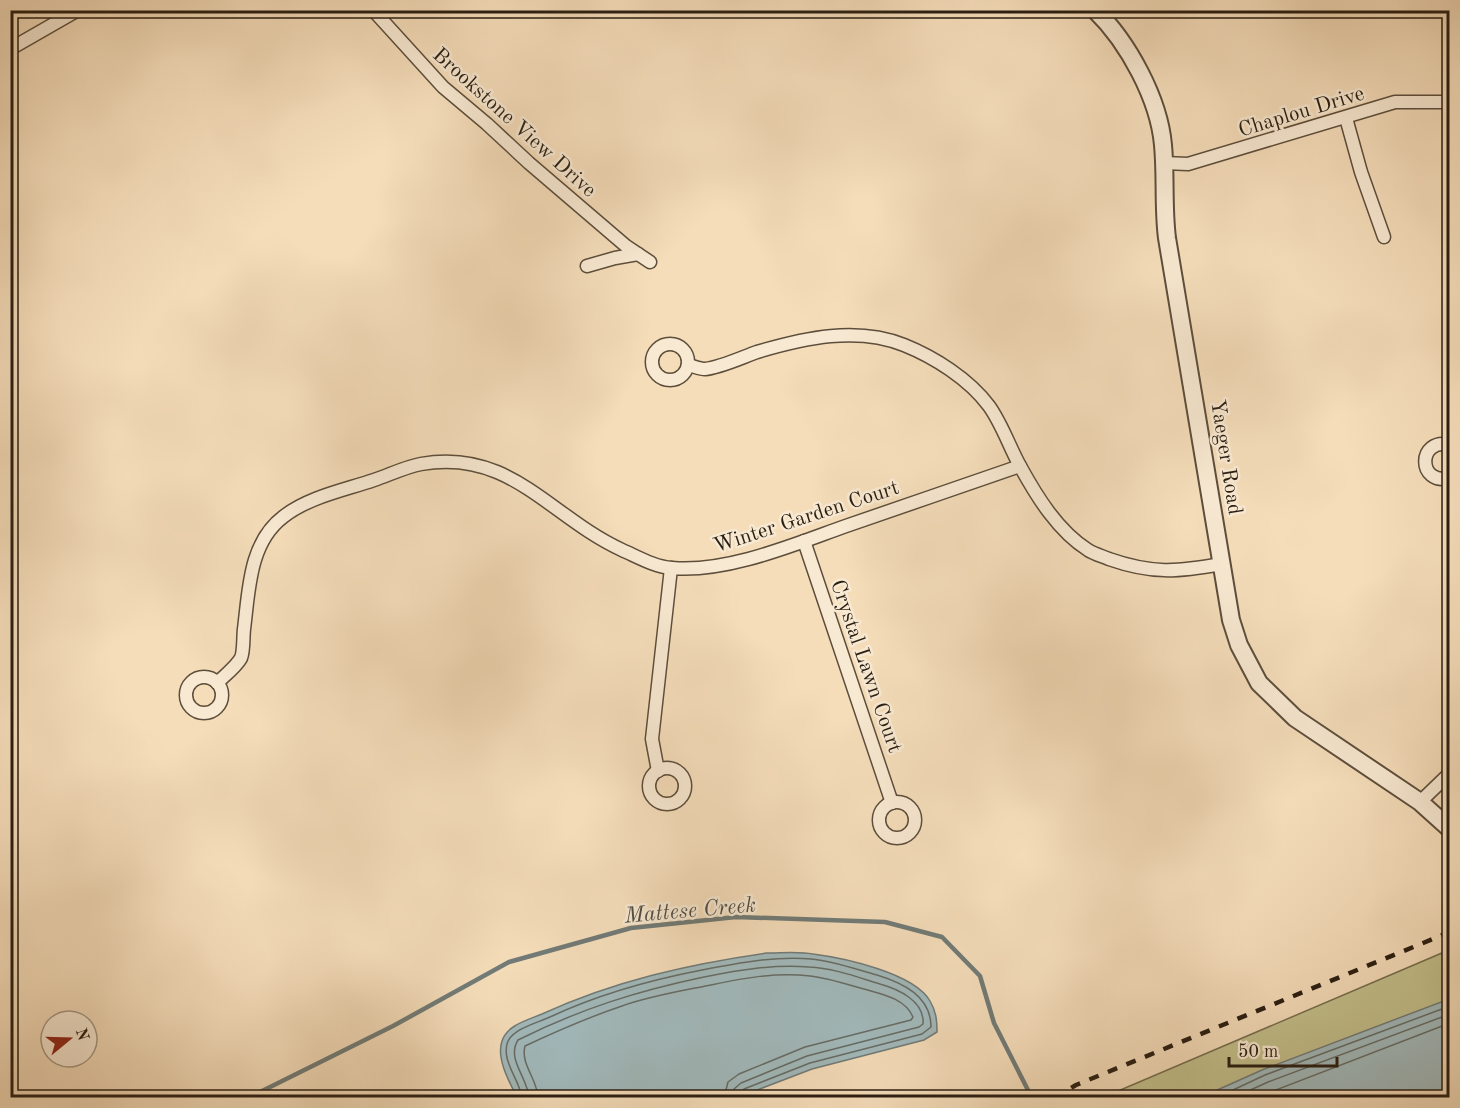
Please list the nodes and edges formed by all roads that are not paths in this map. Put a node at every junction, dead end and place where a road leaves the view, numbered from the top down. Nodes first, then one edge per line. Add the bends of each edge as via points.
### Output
1 (78, 10) edge
2 (374, 10) edge
3 (1095, 10) edge
4 (10, 49) edge
5 (1449, 102) edge
6 (1346, 117) junction
7 (1164, 163) junction
8 (1384, 237) dead end
9 (638, 254) junction
10 (650, 262) dead end
11 (587, 266) dead end
12 (688, 365) dead end
13 (1449, 446) edge
14 (1020, 466) junction
15 (1449, 478) edge
16 (804, 541) junction
17 (1221, 564) junction
18 (671, 568) junction
19 (217, 683) dead end
20 (658, 771) dead end
21 (1449, 773) edge
22 (1420, 802) junction
23 (892, 803) dead end
24 (1449, 829) edge

1 - 4 street
2 - 9 street, Brookstone View Drive via 443,87
3 - 7 street, Yaeger Road via 1138,70 1160,128
5 - 6 street, Chaplou Drive via 1395,102
6 - 7 street, Chaplou Drive via 1188,164
6 - 8 street
7 - 17 street, Yaeger Road via 1167,238
9 - 10 street, Brookstone View Drive
9 - 11 street
12 - 14 street via 705,369 827,336 879,337 925,355 978,393 1002,428
13 - 15 street via 1440,444 1431,449 1425,463 1433,477
14 - 16 street, Winter Garden Court
14 - 17 street via 1048,512 1089,551 1154,571
16 - 18 street, Winter Garden Court via 729,564
16 - 23 street, Crystal Lawn Court
17 - 22 street, Yaeger Road via 1239,645 1268,694 1295,718
18 - 19 street, Winter Garden Court via 655,565 599,539 541,496 489,468 458,461 419,464 310,502 270,529 255,555 241,658
18 - 20 street via 652,739
21 - 22 street
22 - 24 street, Yaeger Road

